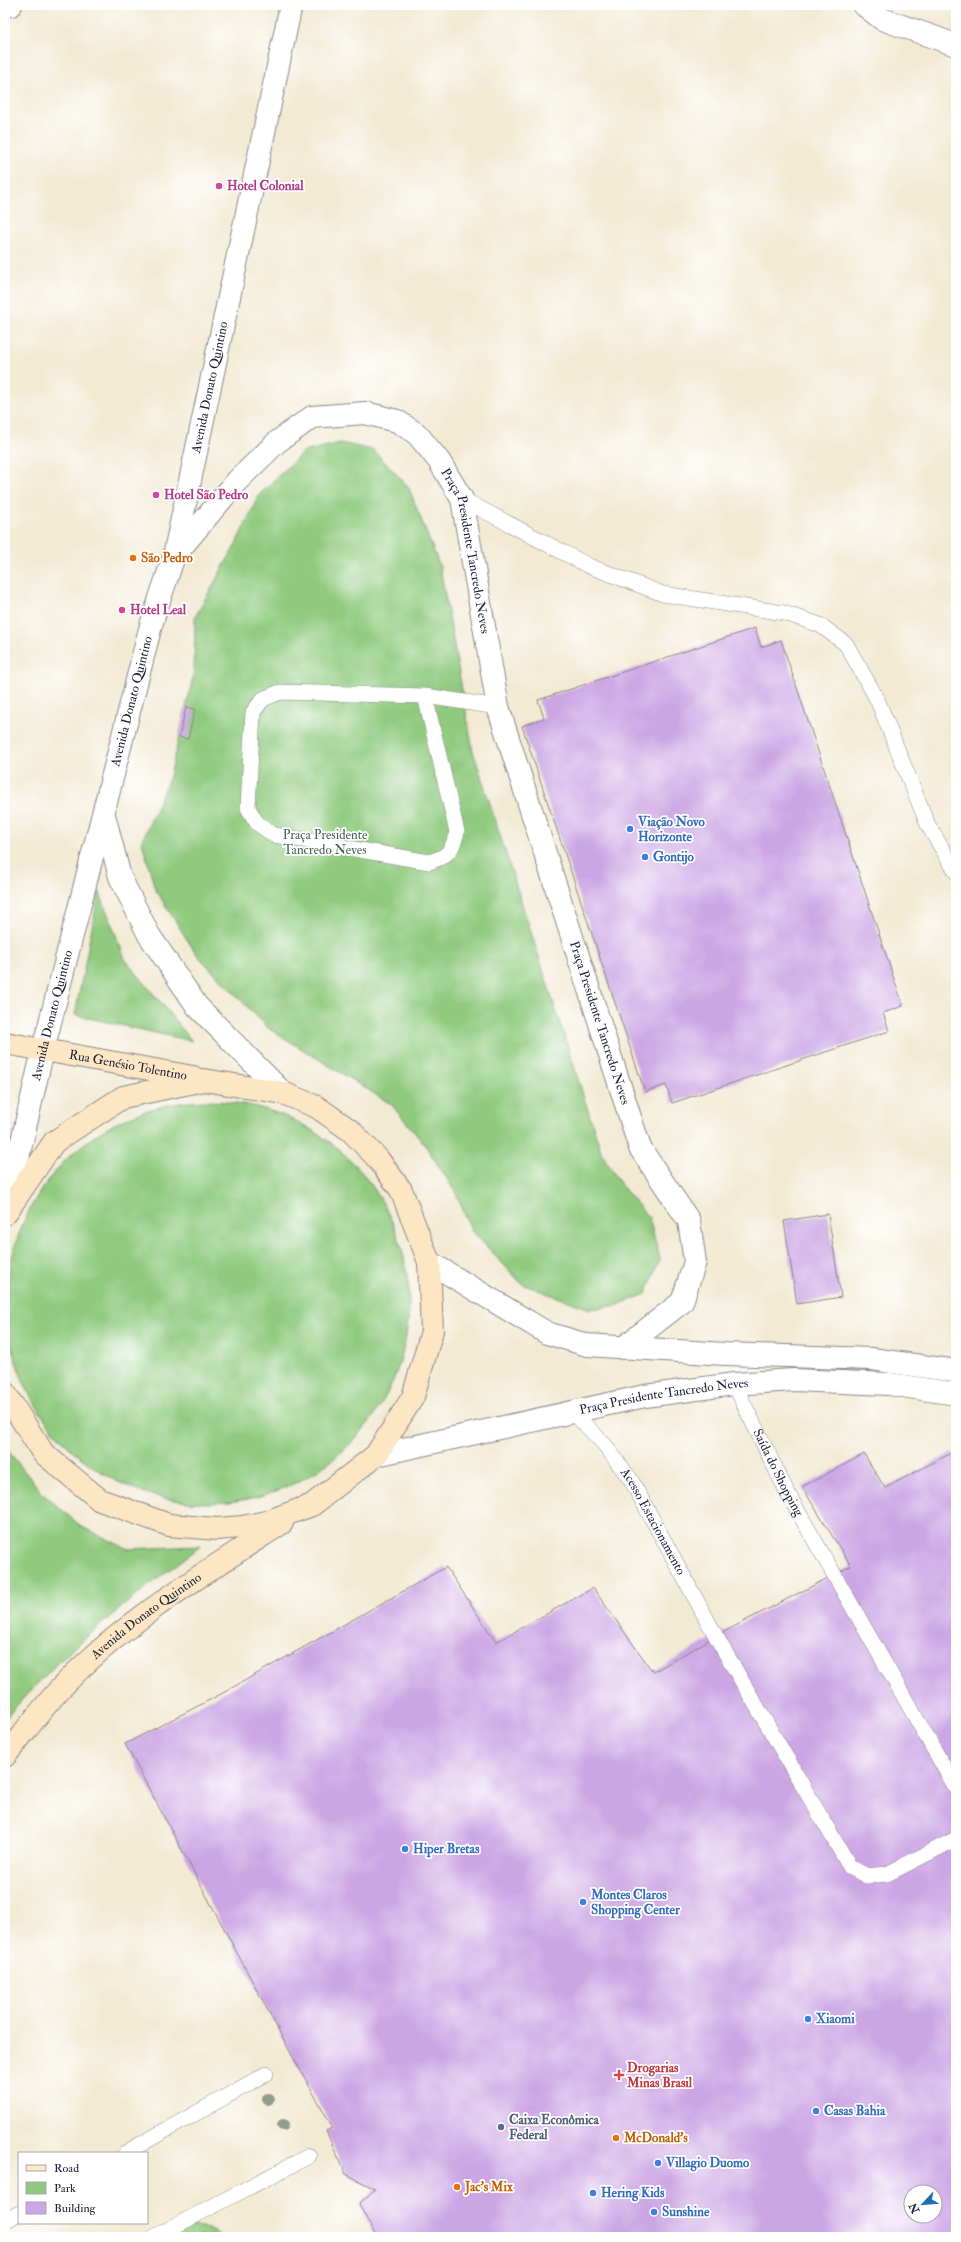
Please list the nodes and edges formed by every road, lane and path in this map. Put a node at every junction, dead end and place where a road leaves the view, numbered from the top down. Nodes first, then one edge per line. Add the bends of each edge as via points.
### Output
1 (11, 5) edge
2 (291, 5) edge
3 (864, 5) edge
4 (5, 6) edge
5 (956, 45) edge
6 (462, 499) junction
7 (174, 556) junction
8 (425, 696) junction
9 (498, 707) junction
10 (103, 812) junction
11 (956, 872) edge
12 (5, 1043) edge
13 (43, 1050) junction
14 (204, 1080) junction
15 (284, 1093) junction
16 (6, 1212) edge
17 (428, 1262) junction
18 (623, 1348) junction
19 (956, 1371) edge
20 (734, 1384) junction
21 (5, 1393) edge
22 (956, 1394) edge
23 (574, 1413) junction
24 (376, 1455) junction
25 (312, 1505) junction
26 (5, 1756) edge
27 (956, 1788) edge
28 (956, 1839) edge
29 (266, 2074) dead end
30 (127, 2152) edge
31 (309, 2156) dead end
32 (18, 2214) edge
33 (5, 2220) edge
34 (154, 2237) edge

1 - 4 street
2 - 7 street, Avenida Donato Quintino
3 - 5 street via 882,19
6 - 7 street, Praça Presidente Tancredo Neves via 439,461 417,434 397,421 365,412 312,417 277,442 237,480
6 - 9 street, Praça Presidente Tancredo Neves
6 - 11 lane via 589,566 663,594 784,613 820,625 846,644 877,699 928,825
7 - 10 street, Avenida Donato Quintino via 151,625
8 - 8 lane via 457,832 452,849 441,858 429,862 274,835 257,823 248,808 253,712 263,699 280,692
8 - 9 lane
9 - 18 street, Praça Presidente Tancredo Neves via 640,1148 689,1221 695,1262 682,1302
10 - 13 street, Avenida Donato Quintino
10 - 15 street, Praça Presidente Tancredo Neves via 120,877 149,935 197,1006
12 - 13 street, Rua Genésio Tolentino
13 - 14 street, Rua Genésio Tolentino
13 - 16 street, Avenida Donato Quintino
14 - 15 street, Praça Presidente Tancredo Neves
14 - 16 street, Praça Presidente Tancredo Neves via 123,1097 60,1138 54,1142
15 - 17 street, Praça Presidente Tancredo Neves via 316,1107 351,1131 378,1158 401,1190
17 - 18 street via 547,1333 587,1345
17 - 24 street, Praça Presidente Tancredo Neves via 432,1331 413,1397
18 - 19 street via 872,1359
20 - 22 street, Praça Presidente Tancredo Neves via 793,1380 882,1384
20 - 23 street, Praça Presidente Tancredo Neves via 645,1396
20 - 27 lane, Saída do Shopping via 788,1494
21 - 25 street, Praça Presidente Tancredo Neves via 43,1453 100,1500 151,1520 169,1525 217,1529 266,1522
23 - 24 street, Praça Presidente Tancredo Neves
23 - 28 lane, Acesso Estacionamento via 604,1444 631,1480 718,1640 850,1867 867,1876 887,1874
24 - 25 street, Praça Presidente Tancredo Neves
25 - 26 street, Avenida Donato Quintino via 175,1592 102,1650 59,1690
29 - 30 lane
31 - 34 lane
32 - 33 lane

